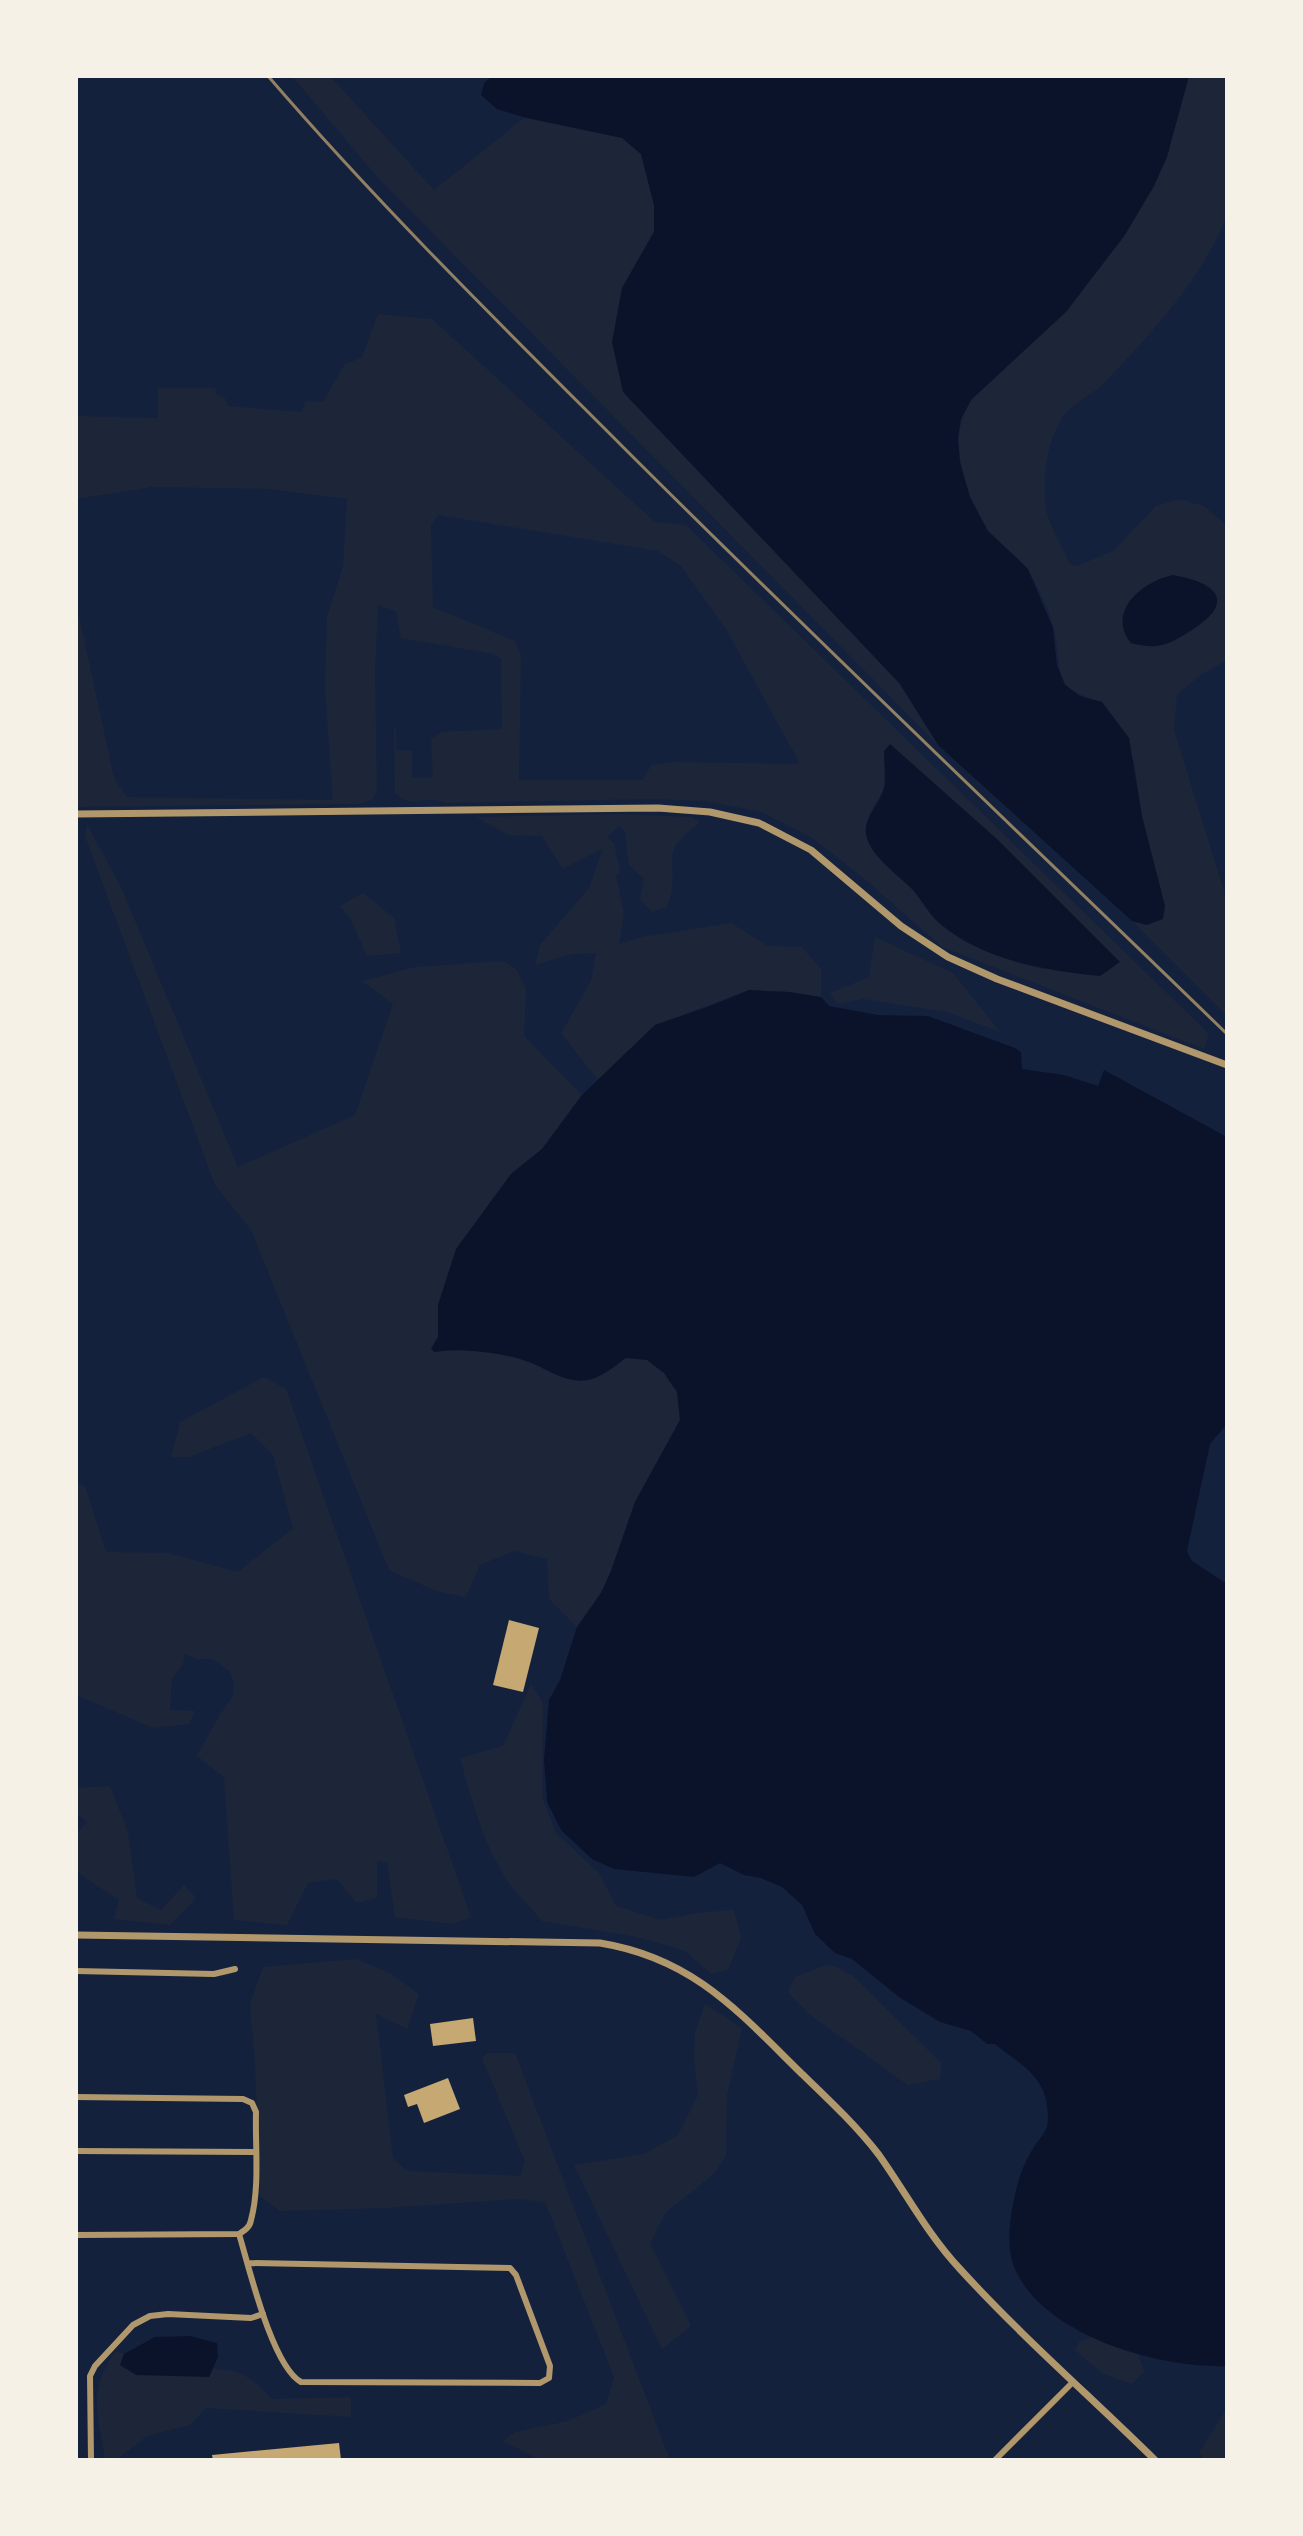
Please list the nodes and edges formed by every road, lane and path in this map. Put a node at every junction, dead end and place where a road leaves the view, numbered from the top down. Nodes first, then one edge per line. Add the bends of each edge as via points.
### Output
1 (76, 814) edge
2 (1227, 1065) edge
3 (76, 1935) edge
4 (235, 1969) dead end
5 (76, 1971) edge
6 (76, 2097) edge
7 (76, 2151) edge
8 (254, 2152) junction
9 (239, 2234) junction
10 (76, 2235) edge
11 (248, 2263) junction
12 (263, 2314) junction
13 (1073, 2382) junction
14 (91, 2460) edge
15 (995, 2460) edge
16 (1155, 2460) edge

1 - 2 street via 658,808 733,816 811,850 901,926 958,962
3 - 13 street via 600,1943 665,1961 711,1988 832,2104 879,2155 959,2268
4 - 5 street via 214,1974
6 - 8 street via 243,2099 256,2112
7 - 8 street
8 - 9 street via 251,2223
9 - 10 street
9 - 11 street
11 - 12 street
11 - 12 street via 510,2268 551,2372 540,2383 301,2382 284,2364
12 - 14 street via 168,2314 133,2325 90,2376
13 - 15 street
13 - 16 street

